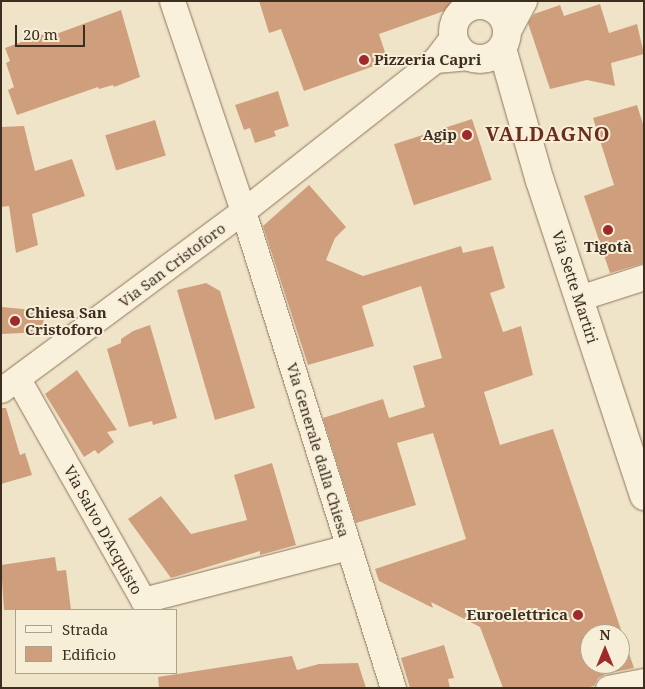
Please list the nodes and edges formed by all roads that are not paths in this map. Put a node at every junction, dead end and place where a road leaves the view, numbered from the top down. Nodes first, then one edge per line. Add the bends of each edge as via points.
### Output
1 (172, 1) edge
2 (524, 1) edge
3 (483, 24) edge
4 (243, 211) junction
5 (644, 277) edge
6 (579, 298) junction
7 (10, 385) edge
8 (644, 496) edge
9 (348, 547) junction
10 (644, 680) edge
11 (393, 688) edge
12 (608, 688) edge

1 - 4 street, Via Generale dalla Chiesa
2 - 3 street, Via San Cristoforo
3 - 4 street, Via San Cristoforo
3 - 6 main road, Via Sette Martiri via 508,78
4 - 7 street, Via San Cristoforo
4 - 9 street, Via Generale dalla Chiesa
5 - 6 street
6 - 8 main road, Via Sette Martiri
7 - 9 street, Via Salvo D'Acquisto via 143,600
9 - 11 street, Via Generale dalla Chiesa
10 - 12 street

